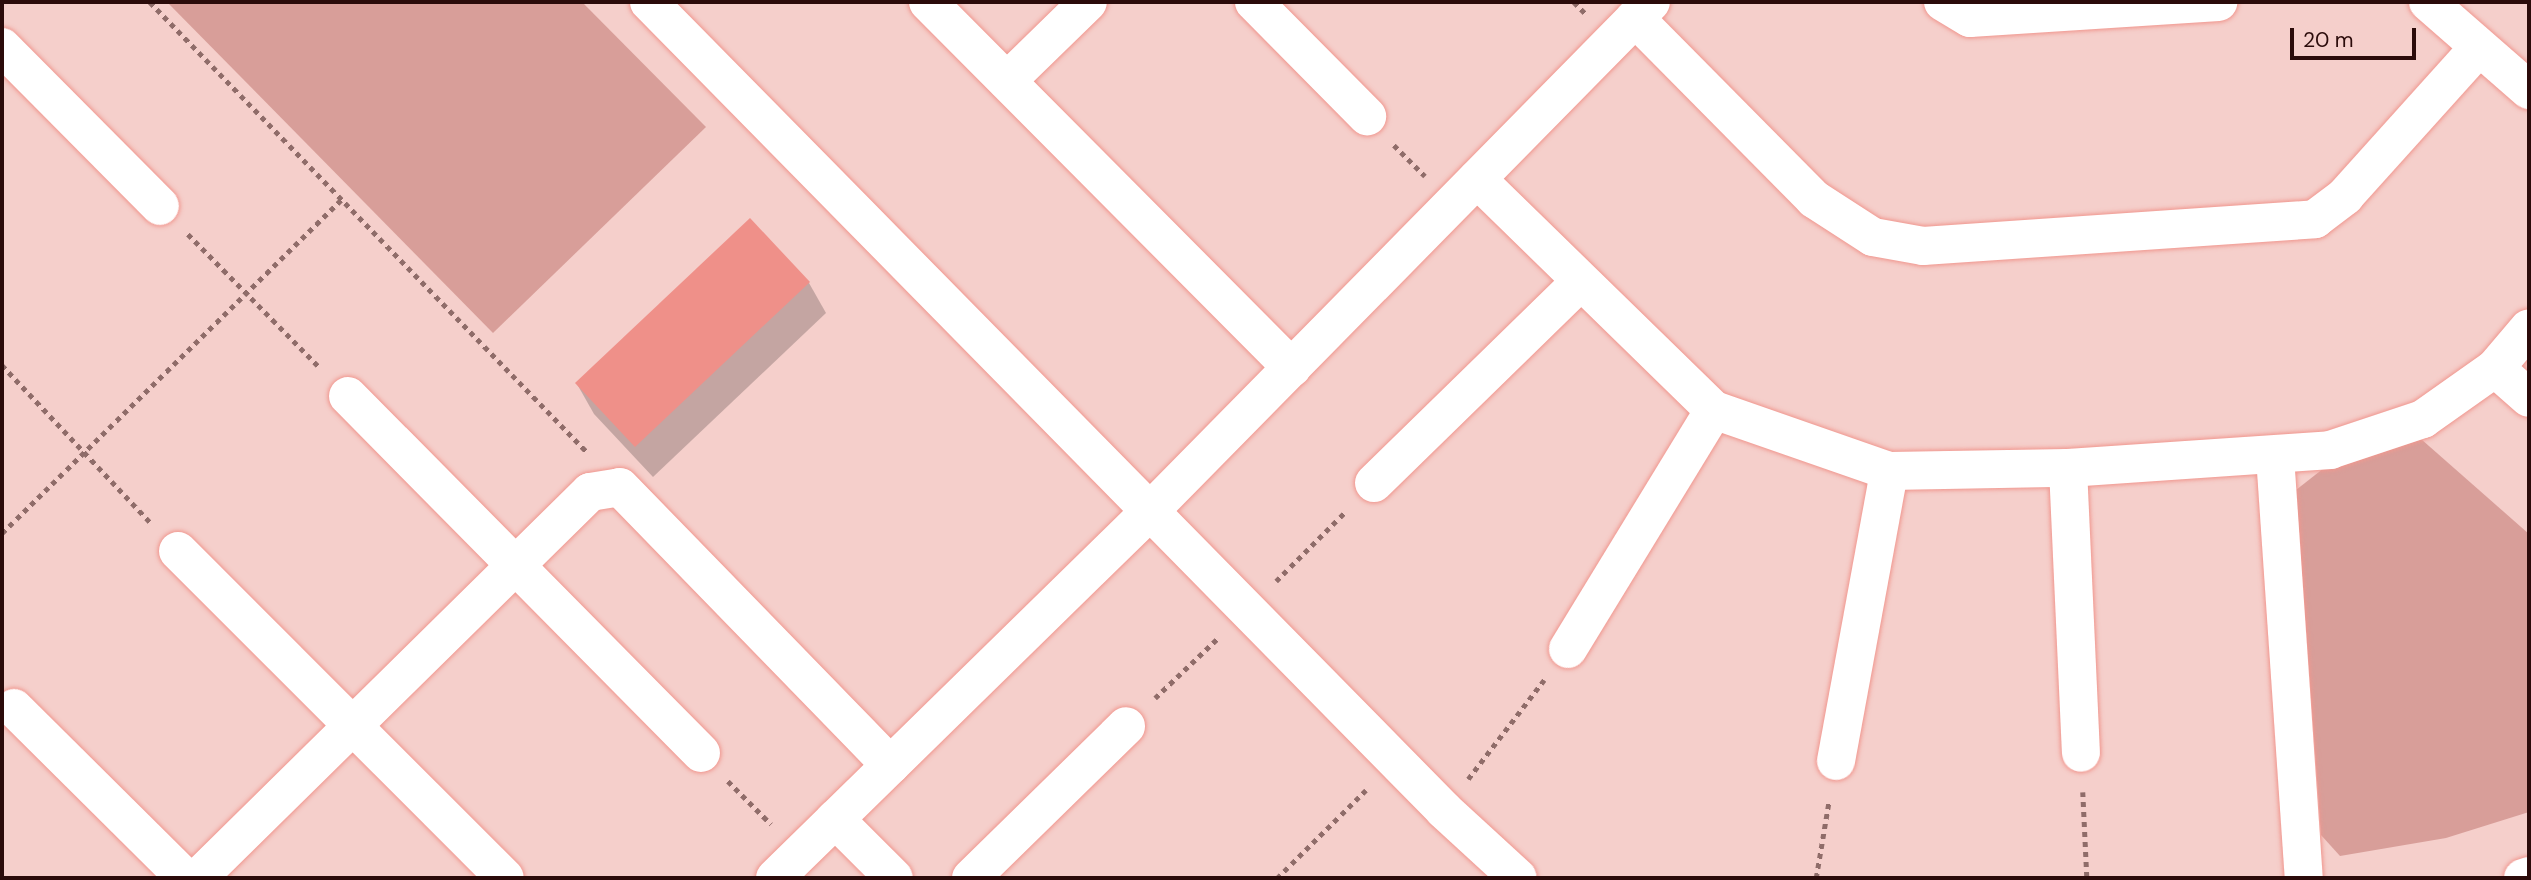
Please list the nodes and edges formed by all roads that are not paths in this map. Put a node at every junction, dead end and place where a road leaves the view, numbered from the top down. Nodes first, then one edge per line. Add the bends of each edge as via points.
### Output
1 (649, 2) edge
2 (928, 2) edge
3 (1088, 2) edge
4 (1254, 2) edge
5 (1944, 2) edge
6 (2218, 2) edge
7 (2428, 2) edge
8 (1643, 10) edge
9 (2, 47) edge
10 (2479, 47) junction
11 (1007, 81) junction
12 (2529, 90) edge
13 (1367, 116) road end
14 (1464, 192) junction
15 (160, 206) road end
16 (1579, 283) junction
17 (2529, 328) edge
18 (1292, 368) junction
19 (2495, 369) junction
20 (348, 396) road end
21 (2529, 398) edge
22 (1714, 410) junction
23 (2275, 456) junction
24 (2068, 468) junction
25 (1889, 471) junction
26 (1374, 483) road end
27 (1150, 512) junction
28 (178, 551) road end
29 (516, 567) junction
30 (1568, 649) road end
31 (14, 708) dead end
32 (354, 726) junction
33 (1126, 726) road end
34 (701, 753) road end
35 (2081, 753) road end
36 (1836, 761) road end
37 (890, 765) junction
38 (835, 819) junction
39 (787, 866) edge
40 (2529, 876) edge
41 (186, 878) edge
42 (198, 878) edge
43 (505, 878) edge
44 (894, 878) edge
45 (971, 878) edge
46 (1518, 878) edge
47 (2304, 878) edge
48 (2523, 878) edge

1 - 27 street
2 - 11 street
3 - 11 street
4 - 13 street
5 - 6 street via 1970,18
7 - 10 street
8 - 10 street via 1814,199 1874,237 1923,246 2315,219 2346,196
8 - 14 street
9 - 15 street
10 - 12 street
11 - 18 street
14 - 16 street
14 - 18 street
16 - 22 street
16 - 26 street
17 - 19 street
18 - 27 street
19 - 21 street
19 - 23 street via 2423,419 2330,450
20 - 29 street
22 - 25 street
22 - 30 street
23 - 24 street
23 - 47 street
24 - 25 street
24 - 35 street
25 - 36 street
27 - 37 street
27 - 46 street via 1444,810
28 - 32 street
29 - 32 street
29 - 34 street
29 - 37 street via 590,492 620,487
31 - 41 street
32 - 42 street
32 - 43 street
33 - 45 street
37 - 38 street
38 - 39 street
38 - 44 street
40 - 48 street

